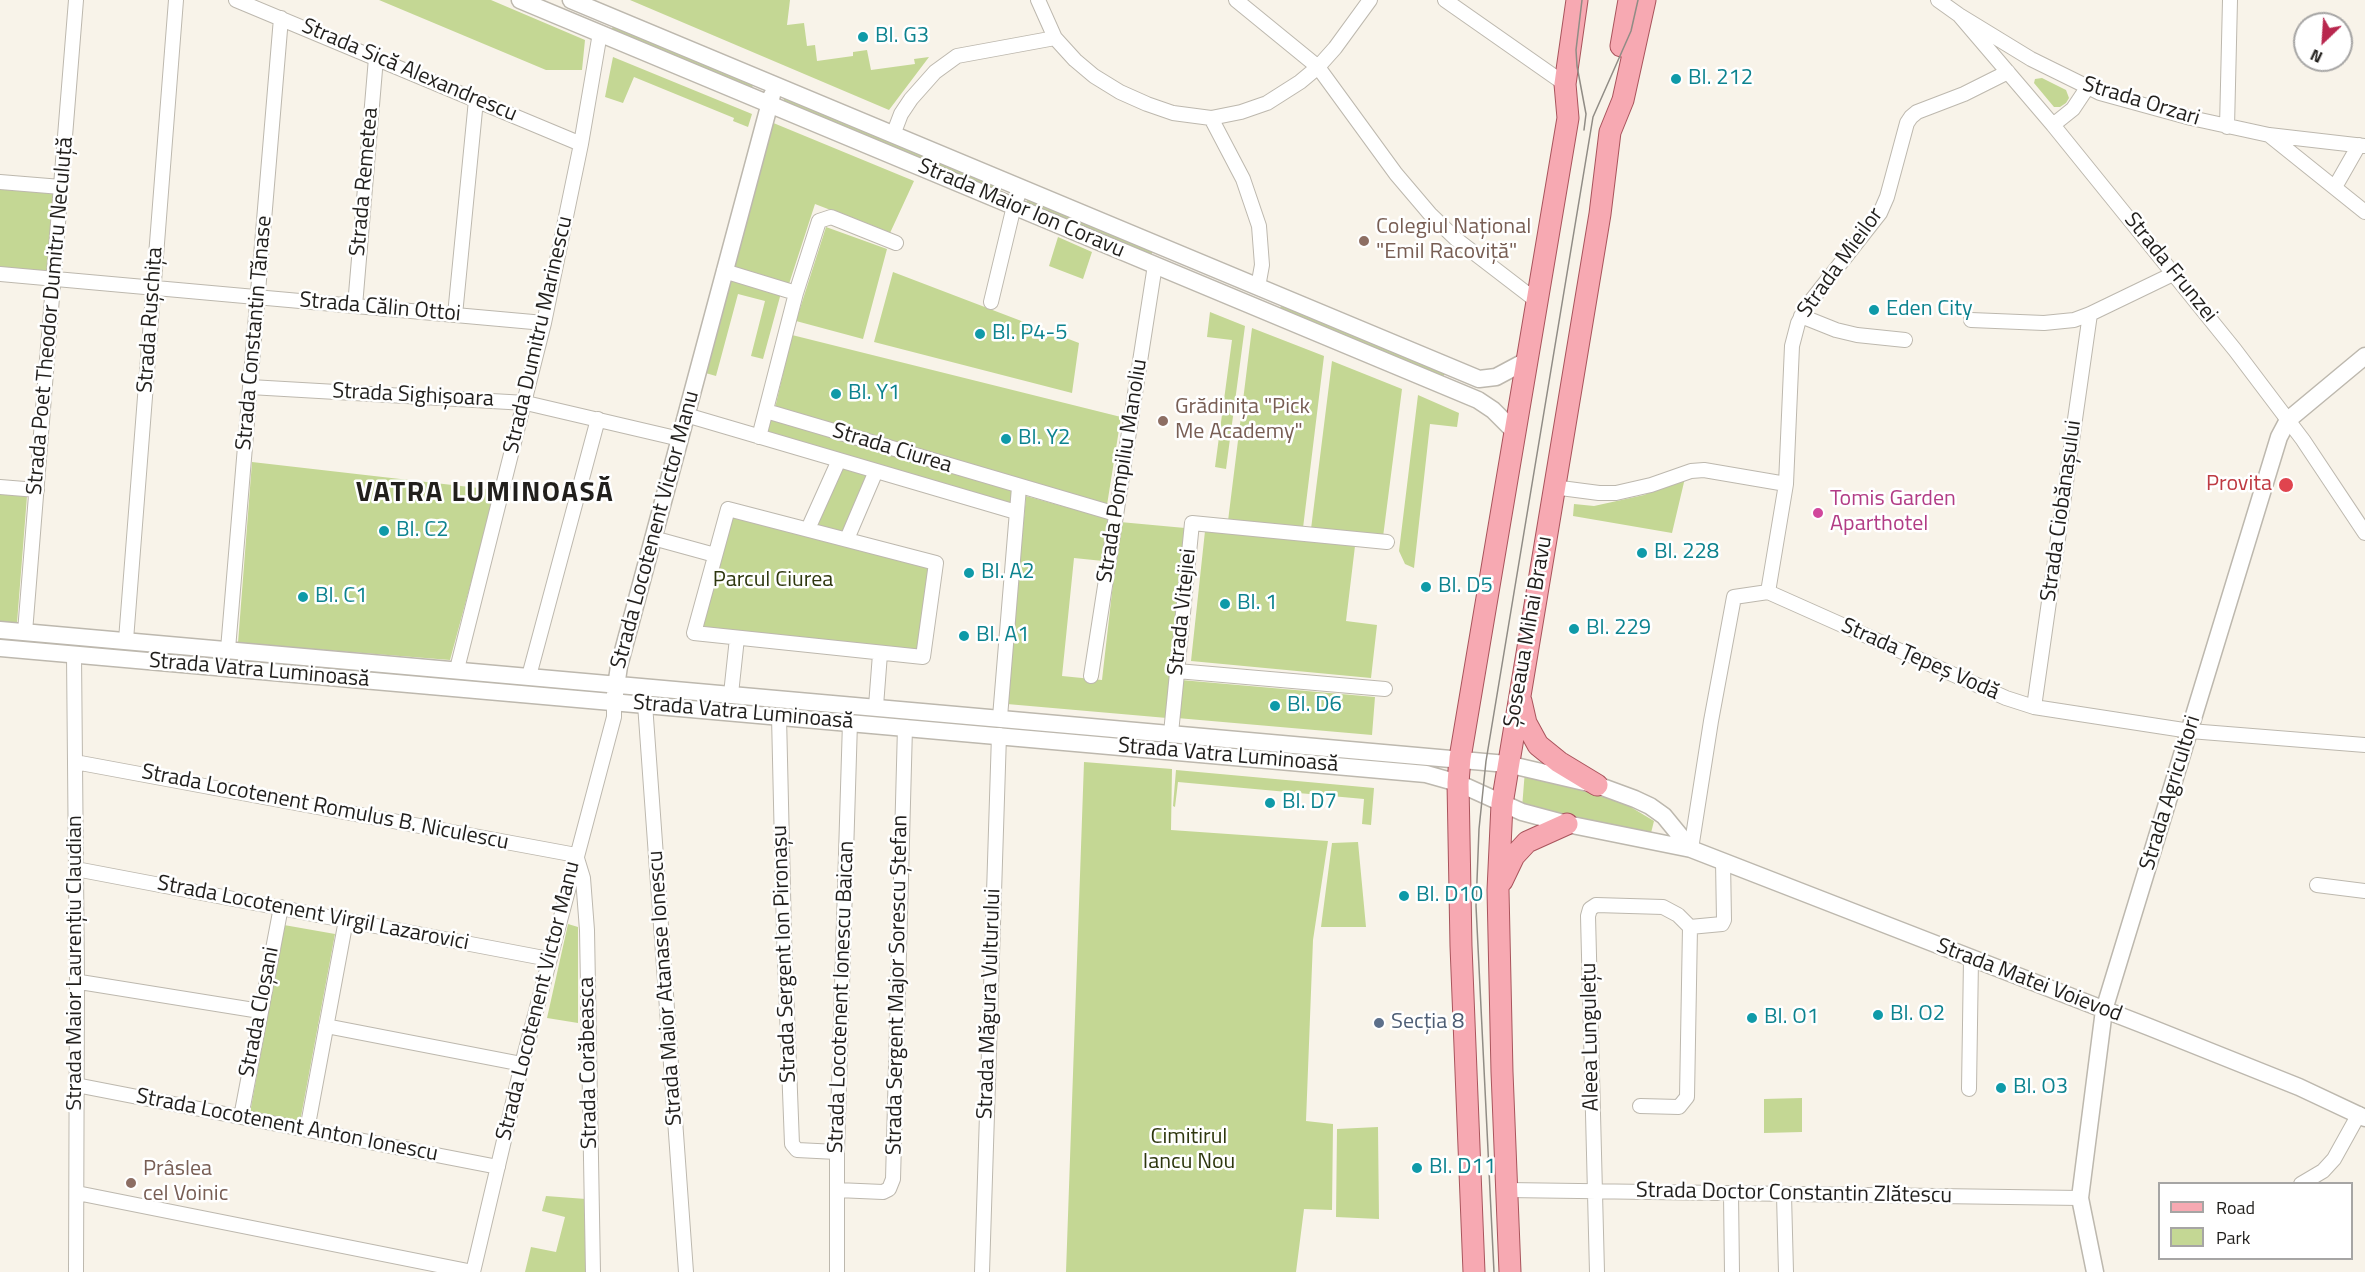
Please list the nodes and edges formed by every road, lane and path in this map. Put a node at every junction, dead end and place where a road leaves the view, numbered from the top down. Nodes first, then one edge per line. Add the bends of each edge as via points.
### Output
1 (76, 0) edge
2 (176, 0) edge
3 (236, 0) edge
4 (520, 0) edge
5 (571, 0) edge
6 (1038, 0) edge
7 (1370, 0) edge
8 (1445, 0) edge
9 (1577, 0) edge
10 (1590, 0) edge
11 (1629, 0) edge
12 (1645, 0) edge
13 (1938, 0) edge
14 (2230, 0) edge
15 (1240, 1) edge
16 (607, 15) junction
17 (1959, 15) junction
18 (281, 18) junction
19 (600, 33) junction
20 (1055, 38) junction
21 (376, 58) junction
22 (1318, 67) junction
23 (2008, 72) junction
24 (1565, 84) junction
25 (776, 86) junction
26 (2087, 88) junction
27 (476, 100) junction
28 (769, 104) junction
29 (1211, 118) junction
30 (1568, 118) junction
31 (2053, 125) junction
32 (2228, 127) junction
33 (1610, 132) junction
34 (893, 135) junction
35 (2269, 135) junction
36 (581, 144) junction
37 (2362, 146) edge
38 (0, 182) edge
39 (61, 187) junction
40 (2335, 187) junction
41 (1021, 188) junction
42 (1014, 206) junction
43 (2365, 212) edge
44 (896, 243) dead end
45 (1162, 247) junction
46 (1155, 265) junction
47 (724, 272) junction
48 (2175, 273) junction
49 (0, 274) edge
50 (53, 279) junction
51 (1258, 287) junction
52 (153, 288) junction
53 (796, 293) junction
54 (258, 298) junction
55 (991, 302) dead end
56 (1538, 302) junction
57 (1251, 305) junction
58 (354, 306) junction
59 (454, 315) junction
60 (2090, 315) junction
61 (1801, 316) junction
62 (1971, 320) dead end
63 (544, 323) junction
64 (1905, 340) dead end
65 (2365, 356) edge
66 (1527, 361) junction
67 (250, 387) junction
68 (526, 403) junction
69 (766, 411) junction
70 (686, 416) junction
71 (598, 419) junction
72 (2288, 420) junction
73 (1514, 431) junction
74 (759, 437) junction
75 (680, 439) junction
76 (839, 460) junction
77 (876, 471) junction
78 (1786, 484) junction
79 (0, 487) edge
80 (1019, 487) junction
81 (1553, 487) junction
82 (37, 490) junction
83 (1016, 513) junction
84 (1116, 514) junction
85 (808, 529) junction
86 (2365, 533) edge
87 (653, 538) junction
88 (847, 539) junction
89 (1387, 542) dead end
90 (715, 555) junction
91 (1768, 592) junction
92 (0, 630) edge
93 (25, 632) junction
94 (737, 638) junction
95 (126, 640) junction
96 (0, 648) edge
97 (228, 649) junction
98 (880, 654) junction
99 (74, 655) junction
100 (457, 669) junction
101 (1177, 671) junction
102 (529, 676) junction
103 (1090, 676) dead end
104 (616, 683) junction
105 (1519, 688) junction
106 (1385, 689) dead end
107 (731, 694) junction
108 (614, 701) junction
109 (645, 704) junction
110 (876, 706) junction
111 (2034, 707) junction
112 (778, 716) junction
113 (1000, 717) junction
114 (850, 722) junction
115 (905, 727) junction
116 (2190, 731) junction
117 (1171, 733) junction
118 (999, 735) junction
119 (2365, 746) edge
120 (1460, 758) junction
121 (75, 762) junction
122 (1497, 763) junction
123 (1458, 783) junction
124 (1597, 785) junction
125 (1492, 799) junction
126 (1568, 824) junction
127 (1691, 849) junction
128 (576, 855) junction
129 (1722, 861) junction
130 (76, 869) junction
131 (2316, 885) dead end
132 (1498, 890) junction
133 (2365, 891) edge
134 (280, 907) junction
135 (346, 920) junction
136 (1690, 927) junction
137 (549, 959) junction
138 (1971, 959) junction
139 (77, 979) junction
140 (2104, 1010) junction
141 (260, 1011) junction
142 (326, 1026) junction
143 (522, 1064) junction
144 (76, 1085) junction
145 (1969, 1089) dead end
146 (1640, 1106) dead end
147 (2362, 1116) edge
148 (241, 1117) junction
149 (307, 1130) junction
150 (837, 1152) junction
151 (498, 1167) junction
152 (2304, 1182) edge
153 (837, 1190) junction
154 (1507, 1190) junction
155 (1595, 1191) junction
156 (77, 1193) junction
157 (1731, 1194) junction
158 (1784, 1195) junction
159 (2080, 1198) junction
160 (76, 1272) edge
161 (473, 1272) edge
162 (593, 1272) edge
163 (686, 1272) edge
164 (837, 1272) edge
165 (982, 1272) edge
166 (1474, 1272) edge
167 (1510, 1272) edge
168 (1597, 1272) edge
169 (1732, 1272) edge
170 (1786, 1272) edge
171 (2095, 1272) edge

1 - 39 street, Strada Poet Theodor Dumitru Neculuță
2 - 52 street, Strada Rușchița
3 - 18 street, Strada Sică Alexandrescu
4 - 19 street, Strada Maior Ion Coravu
5 - 16 street, Strada Maior Ion Coravu
6 - 20 street
7 - 22 street
8 - 24 street
9 - 24 main road
10 - 30 main road
11 - 33 main road
12 - 33 main road, Șoseaua Mihai Bravu via 1623,100
13 - 17 street, Strada Orzari
14 - 32 street
15 - 22 street
16 - 19 street
16 - 25 street, Strada Maior Ion Coravu
17 - 23 street, Strada Frunzei
17 - 26 street, Strada Orzari
18 - 21 street, Strada Sică Alexandrescu
18 - 54 street, Strada Constantin Tănase
19 - 28 street, Strada Maior Ion Coravu
19 - 36 street, Strada Dumitru Marinescu
20 - 29 street via 1094,76 1120,92 1173,112
20 - 34 street via 965,53 948,61 911,99
21 - 27 street, Strada Sică Alexandrescu
21 - 58 street, Strada Remetea
22 - 29 street via 1267,103
22 - 56 street via 1430,214
23 - 31 street, Strada Frunzei
23 - 61 street, Strada Mieilor via 1911,117 1880,213
24 - 30 main road
25 - 28 street, Strada Locotenent Victor Manu
25 - 34 street, Strada Maior Ion Coravu
26 - 31 street via 2073,109
26 - 32 street, Strada Orzari
27 - 36 street, Strada Sică Alexandrescu
27 - 59 street
28 - 42 street, Strada Maior Ion Coravu
28 - 47 street, Strada Locotenent Victor Manu
29 - 51 street via 1240,171 1259,226 1262,246
30 - 56 main road
31 - 48 street, Strada Frunzei
32 - 35 street, Strada Orzari
33 - 81 main road, Șoseaua Mihai Bravu via 1600,214
34 - 41 street, Strada Maior Ion Coravu
35 - 37 street, Strada Orzari
35 - 40 street
36 - 63 street, Strada Dumitru Marinescu
37 - 40 street
38 - 39 street
39 - 50 street, Strada Poet Theodor Dumitru Neculuță
40 - 43 street
41 - 42 street
41 - 45 street, Strada Maior Ion Coravu
42 - 46 street, Strada Maior Ion Coravu
42 - 55 street
44 - 53 street via 831,218 819,221
45 - 46 street
45 - 51 street, Strada Maior Ion Coravu
46 - 57 street, Strada Maior Ion Coravu
46 - 84 street, Strada Pompiliu Manoliu
47 - 53 street
47 - 70 street, Strada Locotenent Victor Manu
48 - 60 street
48 - 72 street, Strada Frunzei
49 - 50 street, Strada Călin Ottoi
50 - 52 street, Strada Călin Ottoi
50 - 82 street, Strada Poet Theodor Dumitru Neculuță
51 - 57 street
51 - 66 street, Strada Maior Ion Coravu via 1479,379 1496,377
52 - 54 street, Strada Călin Ottoi
52 - 95 street, Strada Rușchița
53 - 69 street
54 - 58 street, Strada Călin Ottoi
54 - 67 street, Strada Constantin Tănase
56 - 66 main road
57 - 73 street, Strada Maior Ion Coravu via 1478,400
58 - 59 street, Strada Călin Ottoi
59 - 63 street, Strada Călin Ottoi
60 - 62 street via 2044,323
60 - 111 street, Strada Ciobănașului
61 - 64 street via 1846,333
61 - 78 street, Strada Mieilor via 1792,345
63 - 68 street, Strada Dumitru Marinescu
65 - 72 street, Strada Agricultori
66 - 73 main road
67 - 68 street, Strada Sighișoara
67 - 97 street, Strada Constantin Tănase
68 - 71 street, Strada Sighișoara
68 - 100 street, Strada Dumitru Marinescu
69 - 74 street
69 - 80 street, Strada Ciurea
70 - 74 street, Strada Ciurea
70 - 75 street, Strada Locotenent Victor Manu
71 - 75 street, Strada Sighișoara
71 - 102 street
72 - 86 street, Strada Frunzei
72 - 116 street, Strada Agricultori via 2279,437
73 - 120 main road
74 - 76 street, Strada Ciurea
75 - 87 street, Strada Locotenent Victor Manu
76 - 77 street, Strada Ciurea
76 - 85 street, Strada Ciurea
77 - 83 street, Strada Ciurea
77 - 88 street, Strada Ciurea
78 - 81 street via 1704,470 1616,493
78 - 91 street, Strada Mieilor
79 - 82 street
80 - 83 street
80 - 84 street, Strada Ciurea
81 - 105 main road, Șoseaua Mihai Bravu
82 - 93 street, Strada Poet Theodor Dumitru Neculuță
83 - 113 street
84 - 103 street, Strada Pompiliu Manoliu
85 - 88 street
85 - 90 street via 728,509
87 - 90 street
87 - 104 street, Strada Locotenent Victor Manu
88 - 98 street via 936,563 923,657
89 - 101 street, Strada Vitejiei via 1192,523
90 - 94 street via 694,633
91 - 111 street, Strada Țepeș Vodă
91 - 127 street via 1734,597
92 - 93 street, Strada Vatra Luminoasă
93 - 95 street, Strada Vatra Luminoasă
94 - 98 street
94 - 107 street
95 - 97 street, Strada Vatra Luminoasă
96 - 99 street, Strada Vatra Luminoasă
97 - 100 street, Strada Vatra Luminoasă
98 - 110 street
99 - 108 street, Strada Vatra Luminoasă
99 - 121 street, Strada Maior Laurențiu Claudian
100 - 102 street, Strada Vatra Luminoasă
101 - 106 street
101 - 117 street, Strada Vitejiei
102 - 104 street, Strada Vatra Luminoasă
104 - 107 street, Strada Vatra Luminoasă
104 - 108 street, Strada Locotenent Victor Manu
105 - 122 main road, Șoseaua Mihai Bravu
105 - 124 main road via 1526,723 1538,745
107 - 110 street, Strada Vatra Luminoasă
108 - 109 street, Strada Vatra Luminoasă
108 - 128 street, Strada Locotenent Victor Manu via 614,717
109 - 112 street, Strada Vatra Luminoasă
109 - 163 street, Strada Maior Atanase Ionescu
110 - 113 street, Strada Vatra Luminoasă
111 - 116 street, Strada Țepeș Vodă
112 - 114 street, Strada Vatra Luminoasă
112 - 150 street, Strada Sergent Ion Pironașu via 792,1144 797,1150
113 - 117 street, Strada Vatra Luminoasă
113 - 118 street
114 - 115 street, Strada Vatra Luminoasă
114 - 150 street, Strada Locotenent Ionescu Baican
115 - 118 street, Strada Vatra Luminoasă
115 - 153 street, Strada Sergent Major Sorescu Ștefan via 893,1179 883,1192
116 - 119 street, Strada Țepeș Vodă
116 - 140 street, Strada Agricultori
117 - 120 street, Strada Vatra Luminoasă
118 - 123 street, Strada Vatra Luminoasă via 1426,774
118 - 165 street, Strada Măgura Vulturului
120 - 122 street, Strada Vatra Luminoasă
120 - 123 main road
121 - 128 street, Strada Locotenent Romulus B. Niculescu
121 - 130 street, Strada Maior Laurențiu Claudian
122 - 124 street, Strada Matei Voievod
122 - 125 main road, Șoseaua Mihai Bravu
123 - 125 street, Strada Vatra Luminoasă
123 - 166 main road
124 - 127 street, Strada Matei Voievod via 1650,806
125 - 126 street, Strada Matei Voievod
125 - 132 main road, Șoseaua Mihai Bravu
126 - 127 street, Strada Matei Voievod
126 - 132 main road via 1538,835 1520,848
127 - 129 street, Strada Matei Voievod
128 - 137 street, Strada Locotenent Victor Manu
128 - 162 street, Strada Corăbeasca via 583,878 586,915
129 - 136 street via 1724,920 1717,926
129 - 138 street, Strada Matei Voievod
130 - 134 street, Strada Locotenent Virgil Lazarovici
130 - 139 street, Strada Maior Laurențiu Claudian
131 - 133 street
132 - 154 main road, Șoseaua Mihai Bravu
134 - 135 street, Strada Locotenent Virgil Lazarovici
134 - 141 street, Strada Cloșani
135 - 137 street, Strada Locotenent Virgil Lazarovici
135 - 142 street
136 - 146 street via 1687,1096 1679,1107
136 - 155 street, Aleea Lungulețu via 1663,907 1596,905 1590,909
137 - 143 street, Strada Locotenent Victor Manu
138 - 140 street, Strada Matei Voievod
138 - 145 street
139 - 141 street
139 - 144 street, Strada Maior Laurențiu Claudian
140 - 147 street, Strada Matei Voievod
140 - 159 street, Strada Agricultori
141 - 148 street, Strada Cloșani
142 - 143 street
142 - 149 street
143 - 151 street, Strada Locotenent Victor Manu
144 - 148 street, Strada Locotenent Anton Ionescu
144 - 156 street, Strada Maior Laurențiu Claudian
147 - 152 street via 2334,1159
148 - 149 street, Strada Locotenent Anton Ionescu
149 - 151 street, Strada Locotenent Anton Ionescu
150 - 153 street, Strada Locotenent Ionescu Baican
151 - 161 street, Strada Locotenent Victor Manu
153 - 164 street, Strada Locotenent Ionescu Baican
154 - 155 street, Strada Doctor Constantin Zlătescu
154 - 167 main road, Șoseaua Mihai Bravu
155 - 157 street, Strada Doctor Constantin Zlătescu
155 - 168 street, Aleea Lungulețu
156 - 160 street, Strada Maior Laurențiu Claudian
156 - 161 street
157 - 158 street, Strada Doctor Constantin Zlătescu
157 - 169 street
158 - 159 street, Strada Doctor Constantin Zlătescu
158 - 170 street
159 - 171 street, Strada Agricultori

